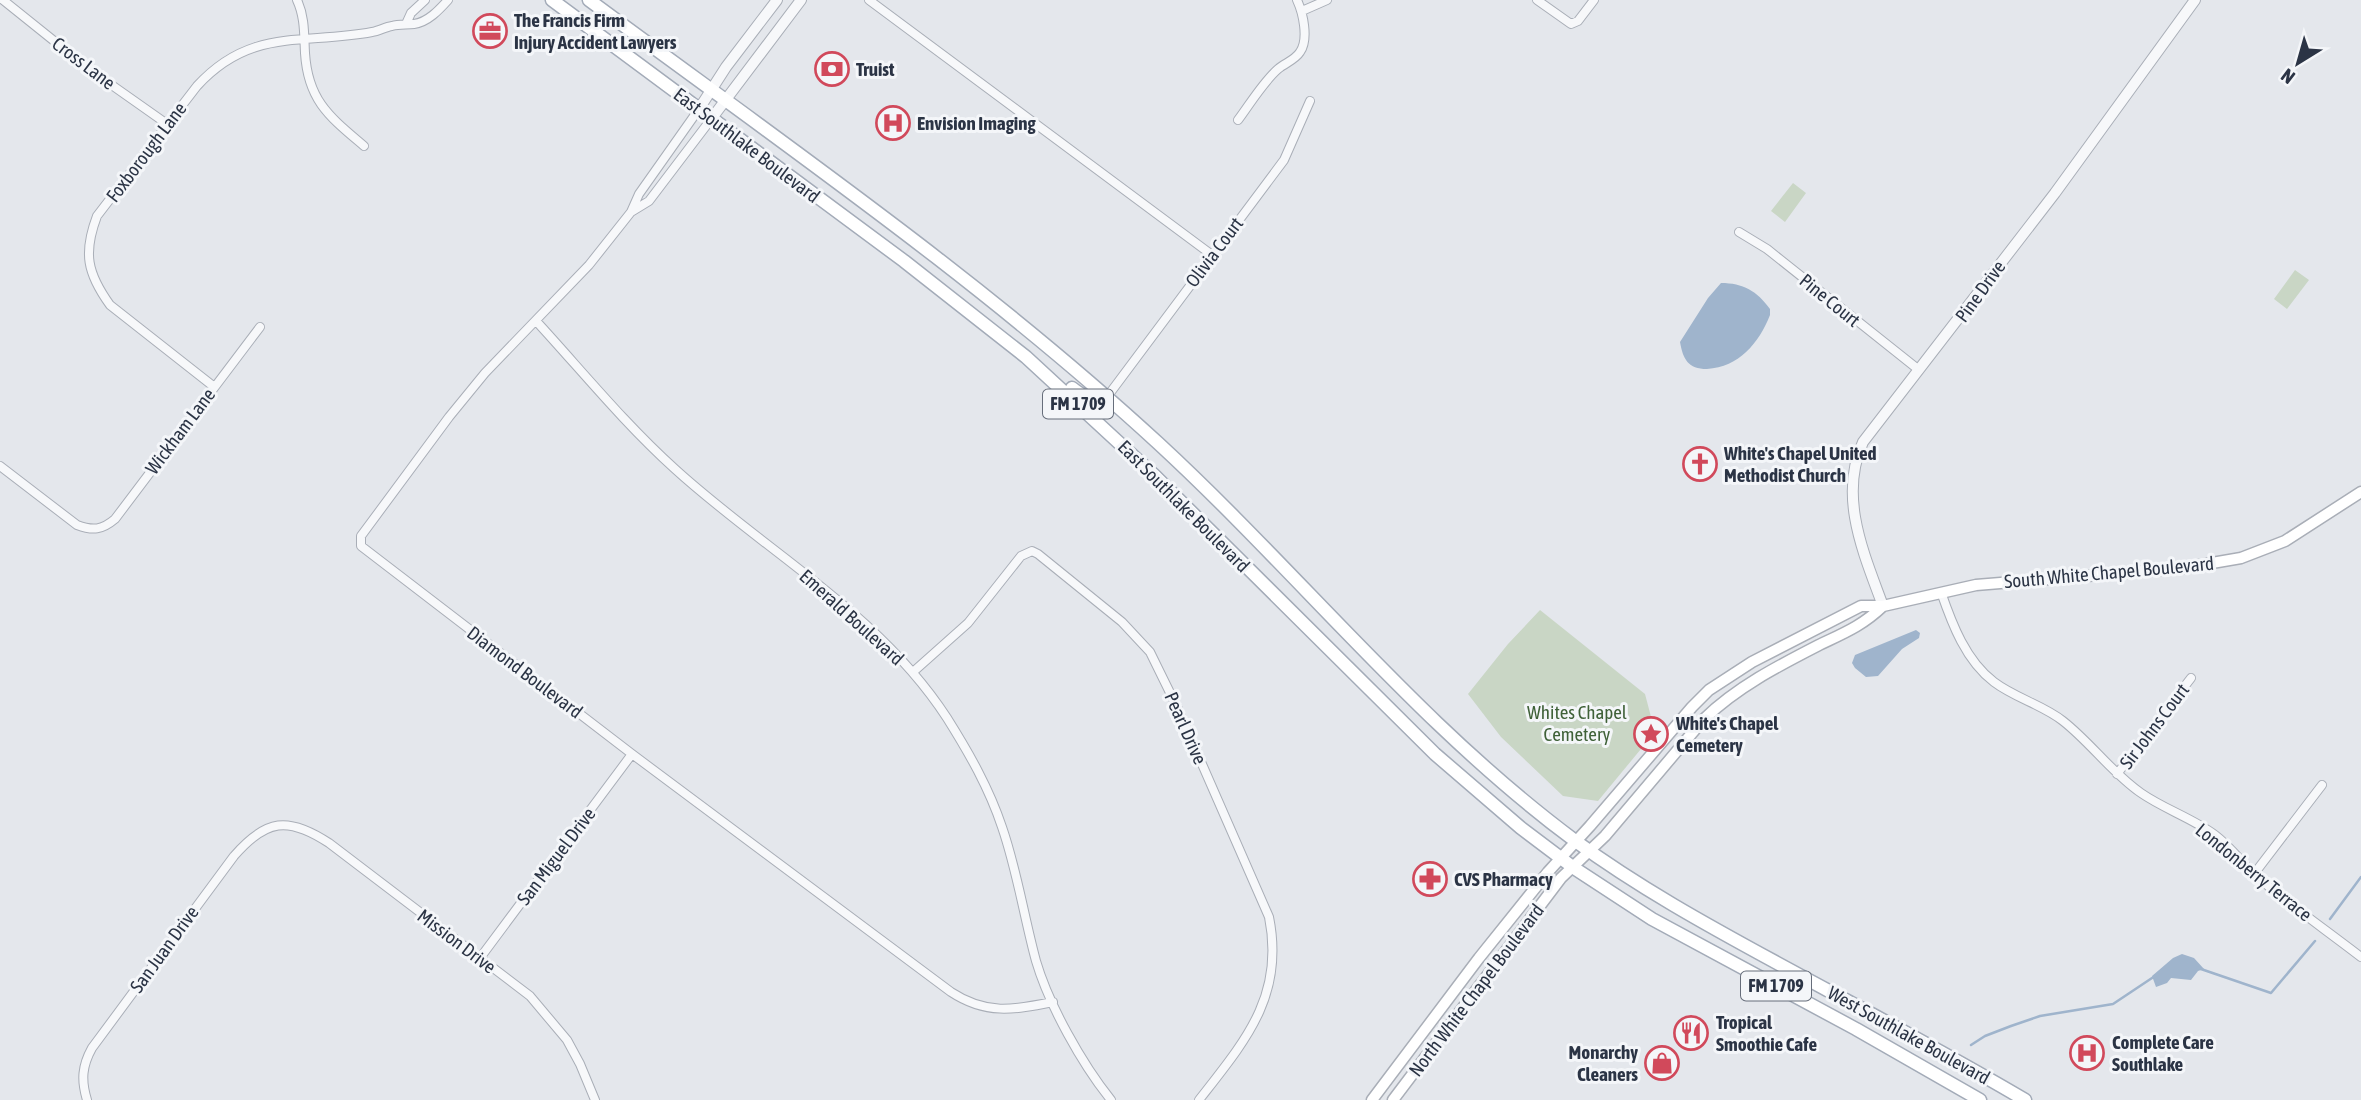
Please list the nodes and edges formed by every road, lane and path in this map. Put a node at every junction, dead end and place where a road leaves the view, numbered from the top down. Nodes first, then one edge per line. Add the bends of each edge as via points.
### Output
1 (3, 0) edge
2 (297, 0) edge
3 (425, 0) edge
4 (448, 0) edge
5 (552, 0) edge
6 (589, 0) edge
7 (777, 0) edge
8 (801, 0) edge
9 (869, 0) edge
10 (1297, 0) edge
11 (1327, 0) edge
12 (1537, 0) edge
13 (1594, 0) edge
14 (2195, 0) edge
15 (1302, 11) junction
16 (406, 24) junction
17 (304, 37) junction
18 (711, 90) junction
19 (725, 101) junction
20 (1310, 101) dead end
21 (699, 108) junction
22 (712, 118) junction
23 (1238, 120) dead end
24 (167, 124) junction
25 (364, 146) dead end
26 (631, 212) junction
27 (1740, 232) dead end
28 (1212, 255) junction
29 (537, 322) junction
30 (260, 327) dead end
31 (1026, 357) junction
32 (1919, 370) junction
33 (214, 386) junction
34 (1107, 397) junction
35 (0, 466) edge
36 (2361, 492) edge
37 (1941, 592) junction
38 (1883, 606) junction
39 (1382, 670) junction
40 (913, 672) junction
41 (2191, 678) dead end
42 (1364, 686) junction
43 (632, 754) junction
44 (2117, 774) junction
45 (2322, 785) dead end
46 (280, 826) joint
47 (1577, 842) junction
48 (1590, 851) junction
49 (1560, 858) junction
50 (1574, 868) junction
51 (2254, 874) junction
52 (2361, 957) edge
53 (480, 958) junction
54 (1053, 1002) junction
55 (86, 1098) edge
56 (595, 1100) edge
57 (1111, 1100) edge
58 (1199, 1100) edge
59 (1372, 1100) edge
60 (1393, 1100) edge
61 (1980, 1100) edge
62 (2025, 1100) edge

1 - 24 street, Cross Lane
2 - 17 street via 304,17
3 - 16 street
4 - 16 street, Foxborough Lane via 426,20
5 - 21 main road, East Southlake Boulevard / FM 1709
6 - 18 main road, East Southlake Boulevard / FM 1709
7 - 18 street
8 - 19 street
9 - 28 street
10 - 15 street
11 - 15 street
12 - 13 street via 1571,24
14 - 32 street, Pine Drive
15 - 23 street via 1301,52 1278,69
16 - 17 street, Foxborough Lane via 373,32
17 - 24 street, Foxborough Lane via 240,53 210,72
17 - 25 street via 306,67 318,102
18 - 19 main road, East Southlake Boulevard / FM 1709
18 - 21 street
19 - 22 street
19 - 34 main road, East Southlake Boulevard / FM 1709 via 955,272
20 - 28 street, Olivia Court via 1284,160
21 - 22 main road, East Southlake Boulevard / FM 1709
21 - 26 street, Diamond Boulevard
22 - 26 street, Diamond Boulevard via 649,201
22 - 31 main road, East Southlake Boulevard / FM 1709
24 - 33 street, Foxborough Lane via 97,216 88,254 95,282 110,305
26 - 29 street, Diamond Boulevard
27 - 32 street, Pine Court
28 - 34 street, Olivia Court
29 - 40 street, Emerald Boulevard via 676,470 831,594
29 - 43 street, Diamond Boulevard via 449,417 361,536 361,546
30 - 33 street, Wickham Lane
31 - 34 main road via 1082,396
31 - 42 main road, East Southlake Boulevard / FM 1709 via 1156,477
32 - 38 street, Pine Drive via 1863,442 1852,475 1853,510
33 - 35 street, Wickham Lane via 105,528 77,525
34 - 39 main road, East Southlake Boulevard / FM 1709
36 - 37 main road, South White Chapel Boulevard via 2285,541 2241,558 2183,568 1976,584
37 - 38 main road, South White Chapel Boulevard
37 - 44 street, Londonberry Terrace via 1968,653 1993,681 2060,719
38 - 47 main road, South White Chapel Boulevard via 1861,606 1812,629 1709,690
38 - 48 main road, South White Chapel Boulevard via 1867,622 1778,667 1720,703
39 - 42 main road
39 - 47 main road, East Southlake Boulevard / FM 1709 via 1471,757
40 - 54 street, Emerald Boulevard via 948,720 987,789 1003,829 1037,963
40 - 58 street, Pearl Drive via 968,623 1021,556 1032,551 1122,622 1150,652 1269,917 1273,937 1272,976 1260,1010
41 - 44 street, Sir Johns Court
42 - 49 main road, East Southlake Boulevard / FM 1709 via 1480,795
43 - 53 street, San Miguel Drive
43 - 54 street, Diamond Boulevard via 965,1001 991,1009
44 - 51 street, Londonberry Terrace via 2142,794 2215,836
45 - 51 street
46 - 53 street, Mission Drive via 298,826 329,843
46 - 55 street, San Juan Drive via 258,832 233,856 92,1048 82,1071
47 - 48 main road, West Southlake Boulevard / FM 1709
47 - 49 main road, North White Chapel Boulevard
48 - 50 main road, North White Chapel Boulevard
48 - 62 main road, West Southlake Boulevard / FM 1709 via 1697,920
49 - 50 main road, West Southlake Boulevard / FM 1709
49 - 59 main road, North White Chapel Boulevard
50 - 60 main road, North White Chapel Boulevard
50 - 61 main road, West Southlake Boulevard / FM 1709 via 1686,938
51 - 52 street, Londonberry Terrace
53 - 56 street, Mission Drive via 530,996 551,1020 580,1064
54 - 57 street, Emerald Boulevard

